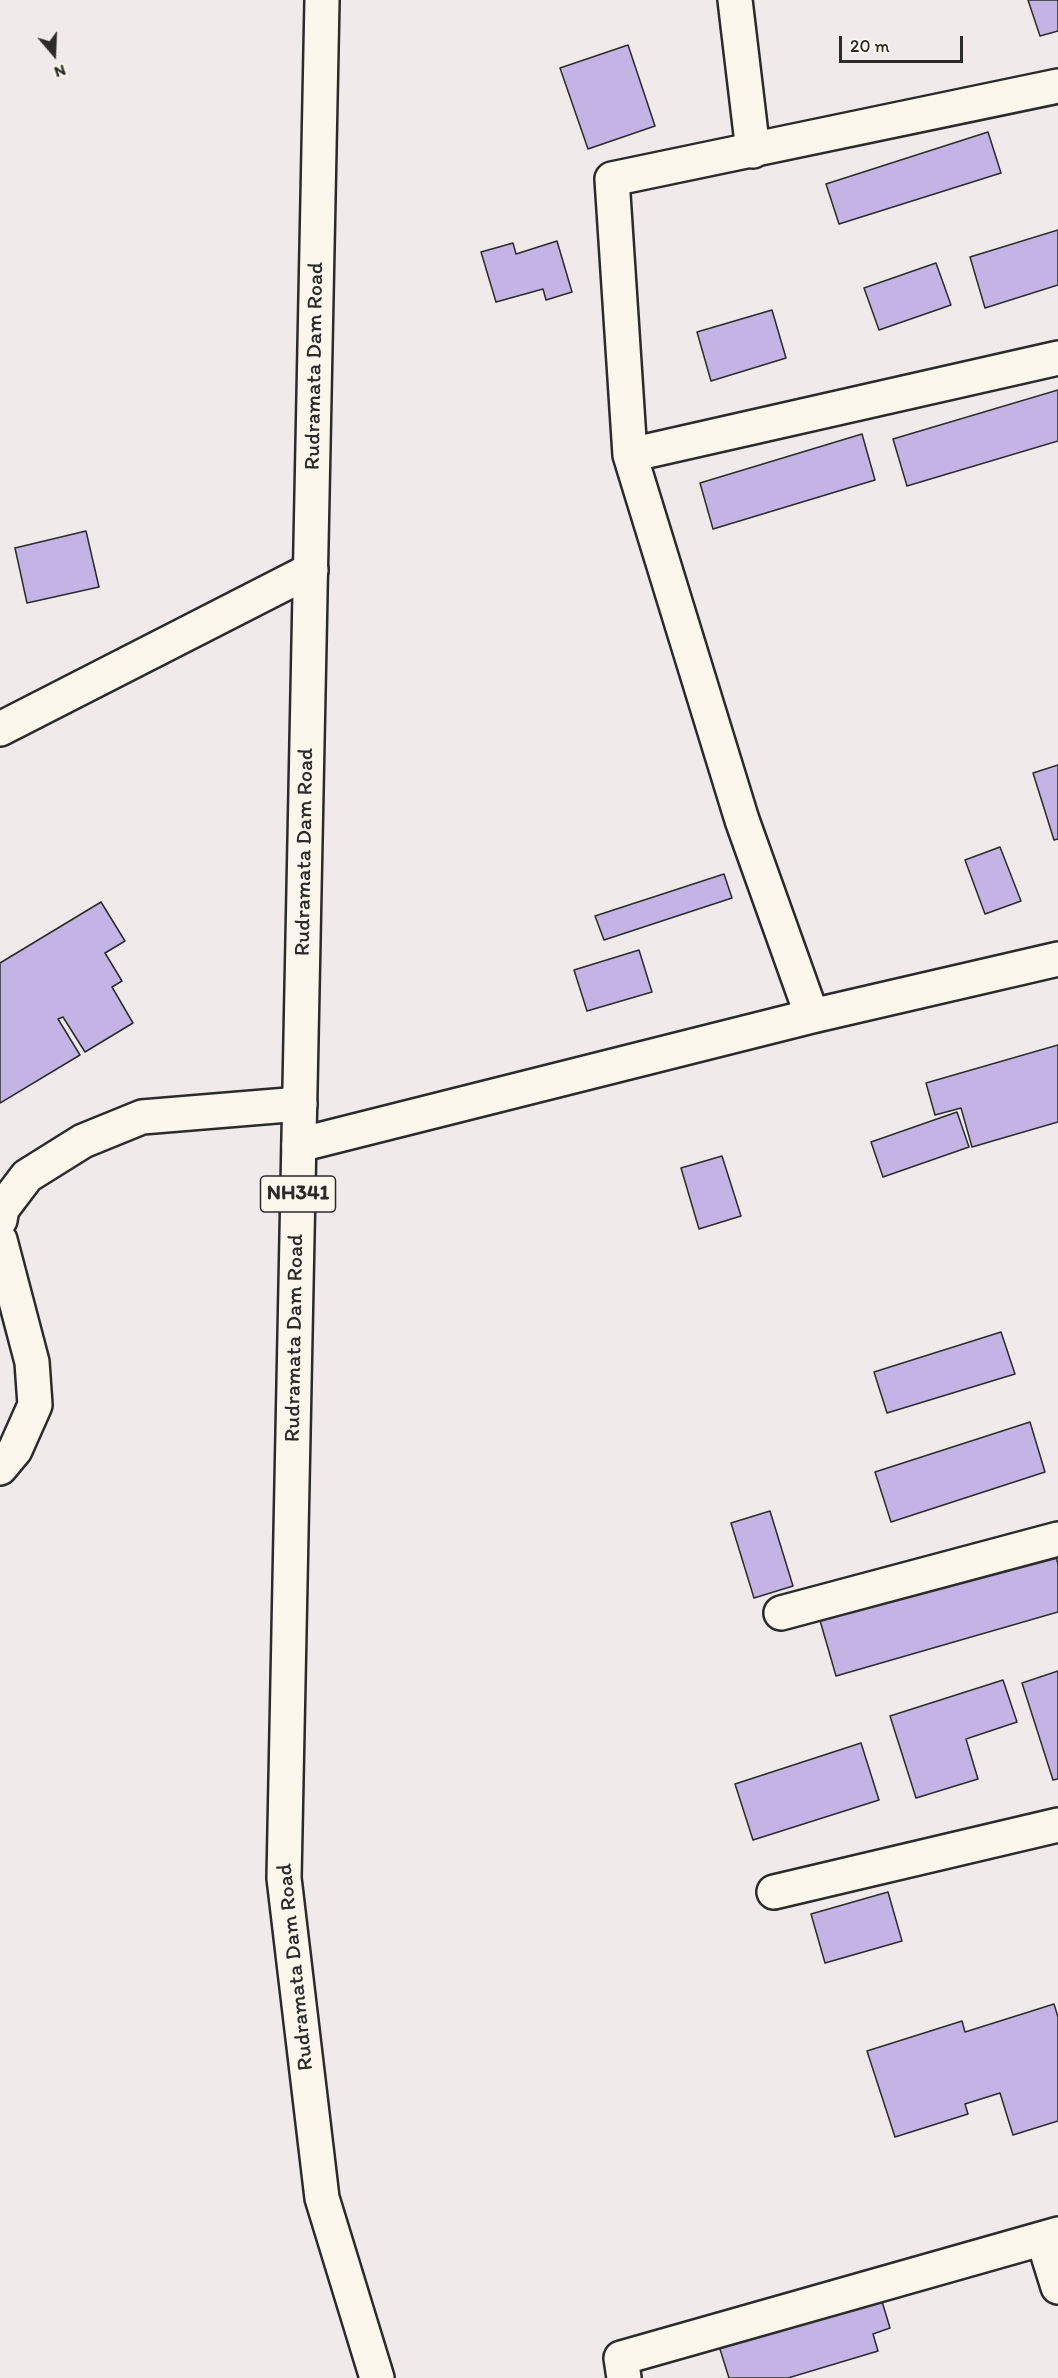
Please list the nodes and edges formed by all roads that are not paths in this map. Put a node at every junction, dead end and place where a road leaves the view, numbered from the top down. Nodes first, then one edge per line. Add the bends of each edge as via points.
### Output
1 (322, 0) edge
2 (735, 0) edge
3 (1058, 86) edge
4 (753, 151) junction
5 (1058, 358) edge
6 (630, 455) junction
7 (311, 570) junction
8 (0, 729) edge
9 (1058, 959) edge
10 (812, 1016) junction
11 (300, 1104) junction
12 (299, 1145) junction
13 (1, 1218) edge
14 (0, 1468) edge
15 (1058, 1539) edge
16 (781, 1613) dead end
17 (1058, 1825) edge
18 (774, 1892) dead end
19 (1050, 2236) edge
20 (1058, 2287) edge
21 (377, 2378) edge
22 (624, 2378) edge

1 - 7 main road, Rudramata Dam Road / NH341
2 - 4 main road
3 - 4 main road
4 - 6 main road via 612,179
5 - 6 main road
6 - 10 main road via 742,820
7 - 8 main road
7 - 11 main road, Rudramata Dam Road / NH341
9 - 10 main road
10 - 12 main road
11 - 12 main road, Rudramata Dam Road / NH341
11 - 13 main road via 142,1118 83,1141 27,1176
12 - 21 main road, Rudramata Dam Road / NH341 via 284,1878 322,2198
13 - 14 main road via 32,1362 34,1405 15,1450
15 - 16 main road
17 - 18 main road
19 - 20 main road
19 - 22 main road via 621,2358

